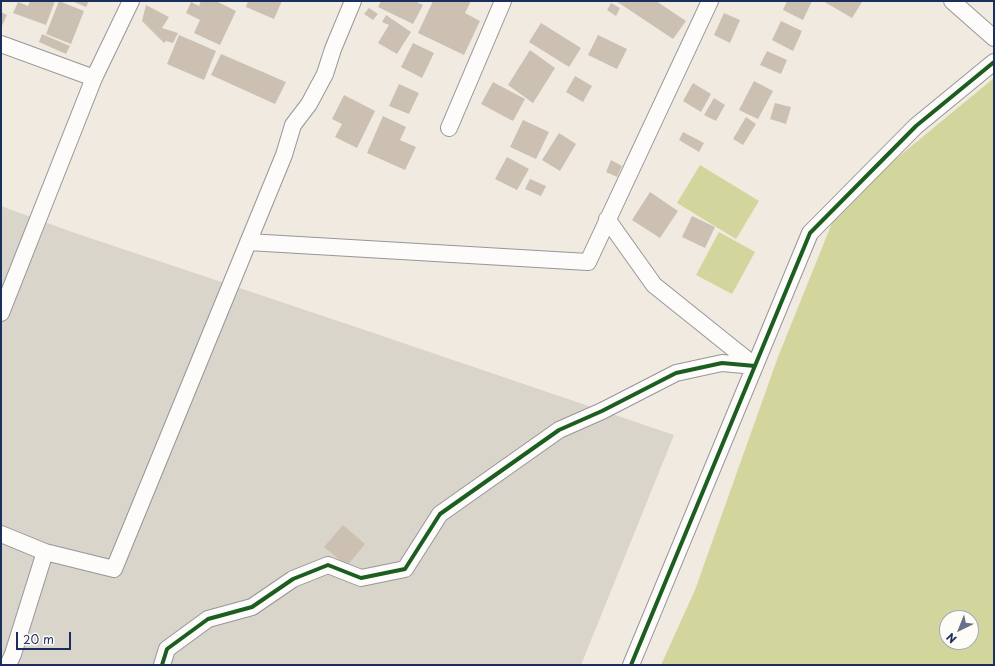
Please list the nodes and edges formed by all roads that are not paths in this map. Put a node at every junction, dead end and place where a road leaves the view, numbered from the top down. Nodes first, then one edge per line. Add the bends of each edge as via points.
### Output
1 (131, 1) edge
2 (353, 1) edge
3 (503, 1) edge
4 (710, 1) edge
5 (952, 1) edge
6 (994, 38) edge
7 (1, 44) edge
8 (994, 62) edge
9 (94, 78) junction
10 (449, 128) dead end
11 (607, 219) junction
12 (248, 242) junction
13 (1, 313) edge
14 (755, 366) junction
15 (1, 534) edge
16 (45, 552) junction
17 (8, 665) edge
18 (162, 665) edge
19 (630, 665) edge

1 - 9 street
2 - 12 street via 332,48 324,74 309,104 294,125
3 - 10 street
4 - 11 street
5 - 6 street
7 - 9 street
8 - 14 street via 916,126 810,233
9 - 13 street
11 - 12 street via 588,262
11 - 14 street via 654,285
12 - 16 street via 114,569
14 - 18 street via 722,363 676,373 559,430 440,514 405,569 361,578 328,565 293,579 252,608 208,619 167,649
14 - 19 street
15 - 16 street
16 - 17 street

